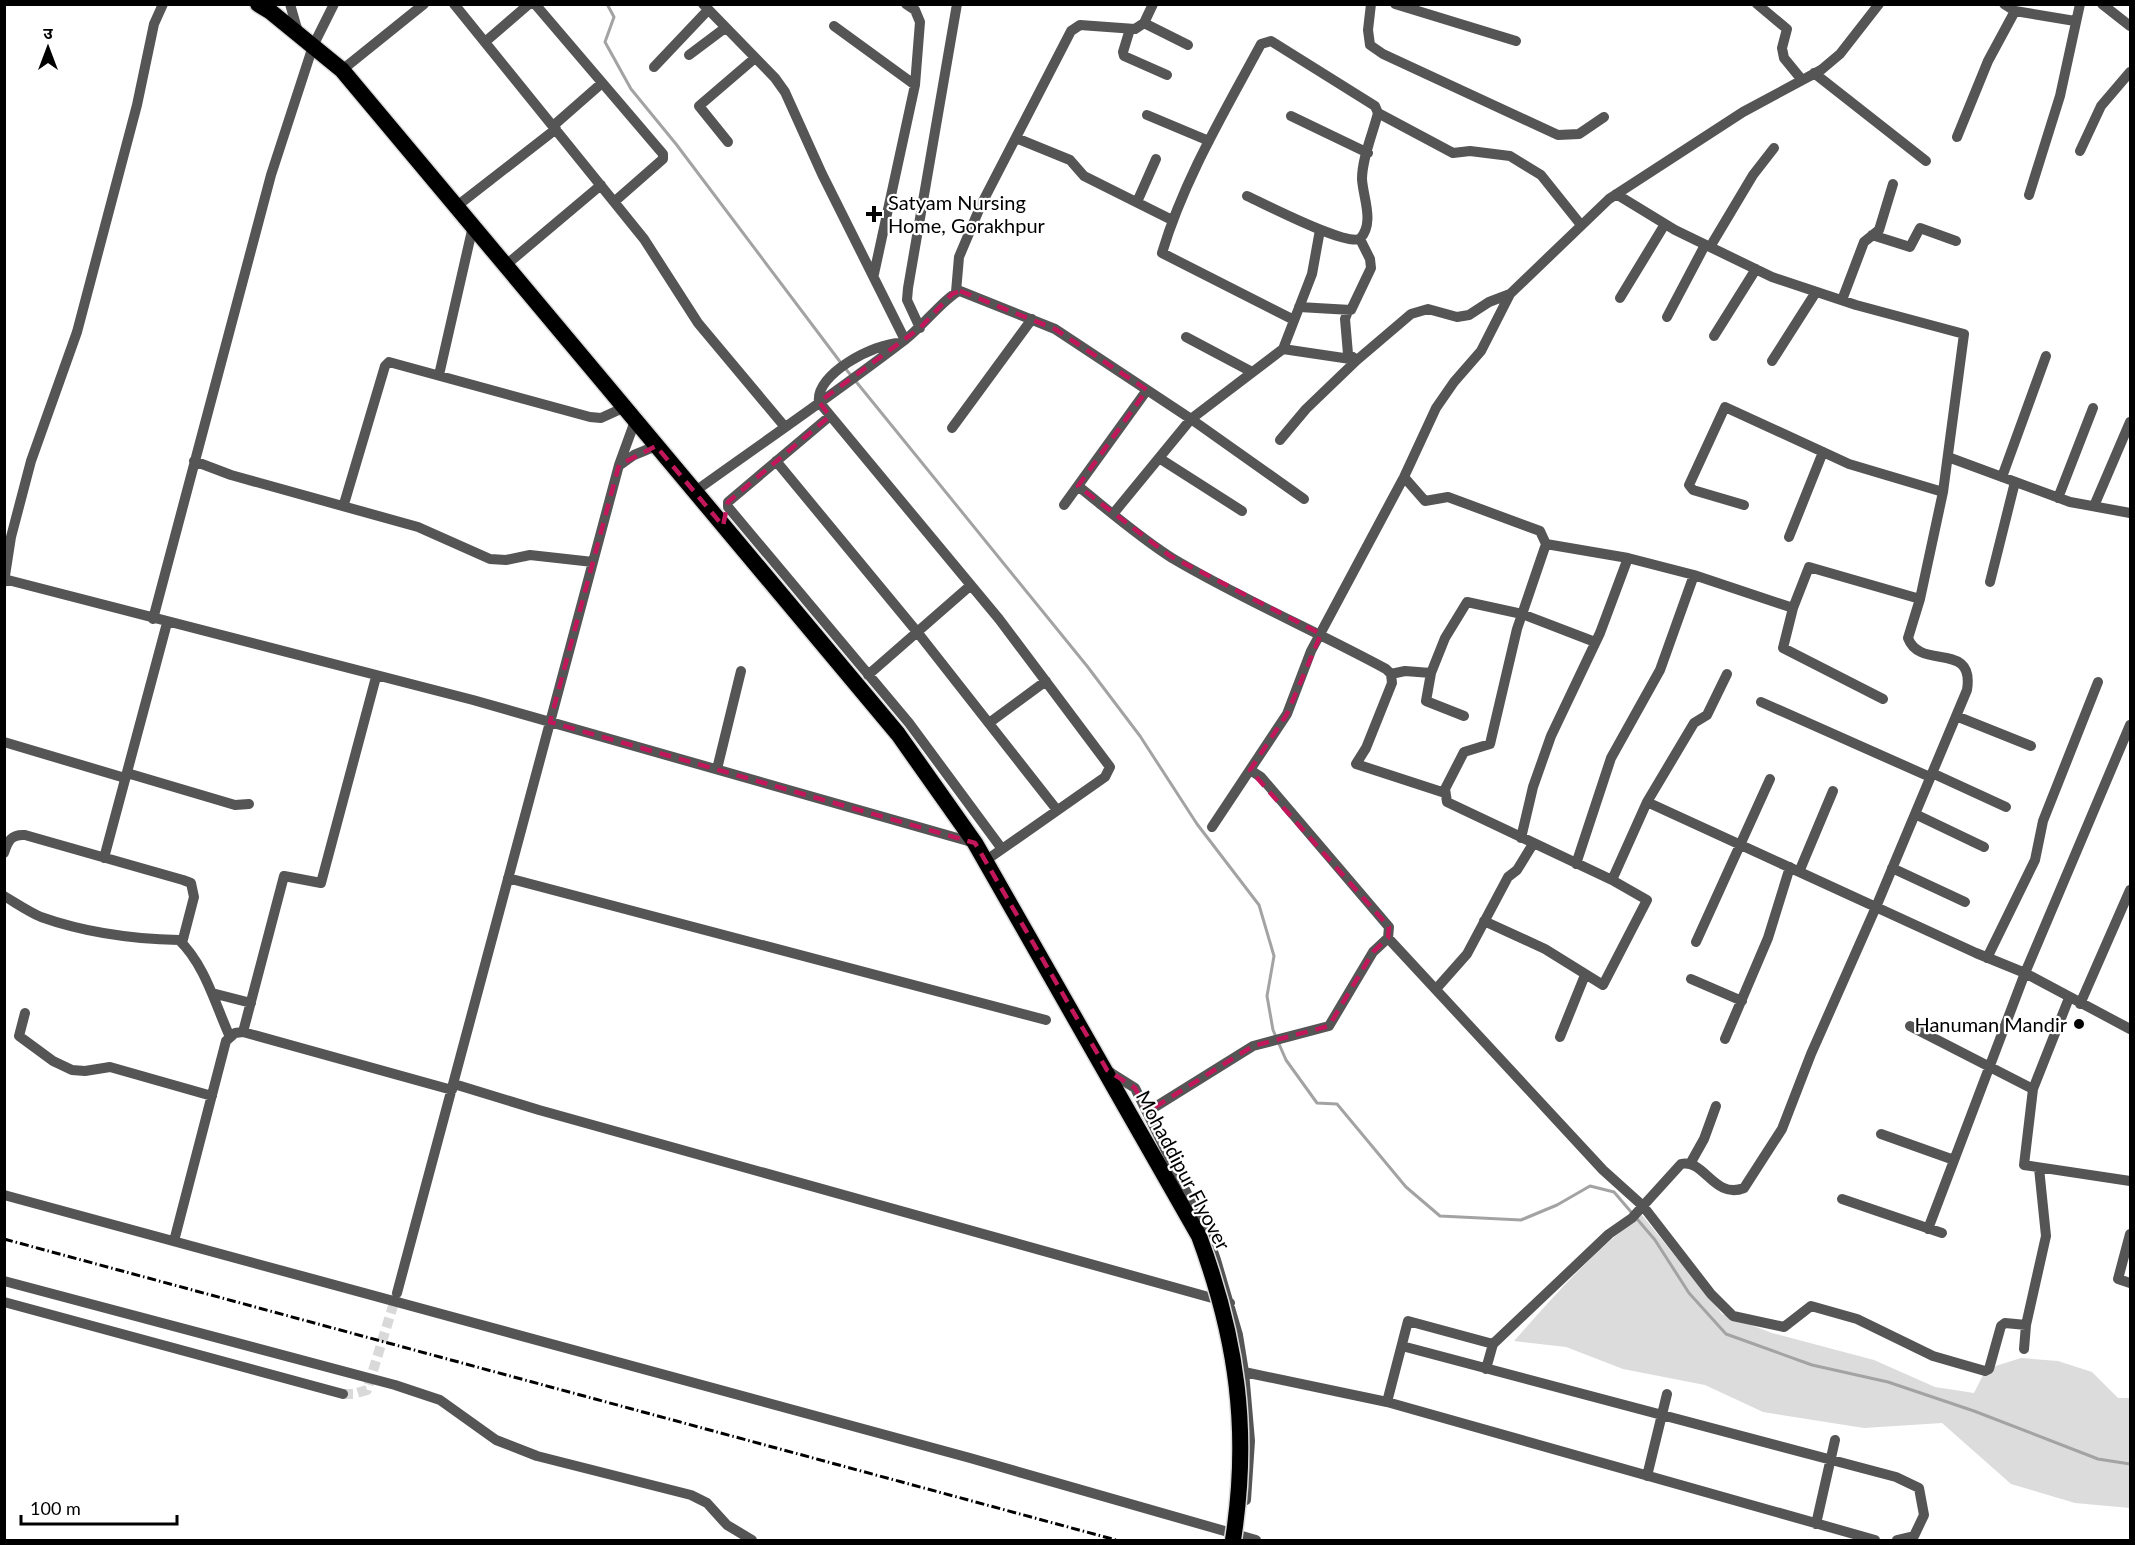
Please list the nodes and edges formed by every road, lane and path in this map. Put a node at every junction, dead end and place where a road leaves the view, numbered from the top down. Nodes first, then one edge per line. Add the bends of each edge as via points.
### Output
1 (163, 4) edge
2 (258, 4) edge
3 (290, 4) edge
4 (334, 4) edge
5 (424, 4) edge
6 (454, 4) edge
7 (529, 4) edge
8 (535, 4) edge
9 (906, 4) edge
10 (957, 4) edge
11 (1153, 4) edge
12 (1371, 4) edge
13 (1395, 4) edge
14 (1757, 4) edge
15 (1879, 4) edge
16 (2004, 4) edge
17 (2080, 4) edge
18 (2102, 4) edge
19 (705, 7) edge
20 (2015, 11) junction
21 (2075, 21) junction
22 (1144, 23) junction
23 (834, 26) dead end
24 (2130, 26) edge
25 (725, 28) junction
26 (1130, 29) junction
27 (299, 35) junction
28 (1516, 41) dead end
29 (485, 42) junction
30 (1188, 45) dead end
31 (313, 46) junction
32 (689, 55) dead end
33 (755, 58) junction
34 (654, 67) dead end
35 (342, 70) junction
36 (2130, 72) edge
37 (1814, 74) junction
38 (1167, 75) dead end
39 (1802, 80) junction
40 (602, 83) junction
41 (915, 86) junction
42 (1378, 113) junction
43 (1148, 115) dead end
44 (1291, 116) dead end
45 (1604, 117) dead end
46 (554, 128) junction
47 (1957, 137) dead end
48 (1017, 138) junction
49 (1209, 141) junction
50 (728, 142) dead end
51 (1774, 148) dead end
52 (2080, 151) dead end
53 (1368, 153) junction
54 (1156, 159) dead end
55 (1926, 161) dead end
56 (1893, 184) dead end
57 (601, 186) junction
58 (1616, 194) junction
59 (2029, 195) dead end
60 (1247, 196) dead end
61 (614, 202) junction
62 (1137, 202) junction
63 (457, 206) junction
64 (1172, 219) junction
65 (1665, 224) junction
66 (1581, 225) junction
67 (473, 226) junction
68 (1320, 230) junction
69 (1872, 236) junction
70 (1360, 239) junction
71 (1956, 241) dead end
72 (1708, 246) junction
73 (506, 265) junction
74 (1755, 269) junction
75 (874, 274) junction
76 (956, 292) junction
77 (1816, 292) junction
78 (1510, 294) junction
79 (1620, 298) dead end
80 (1842, 300) junction
81 (1299, 307) junction
82 (1348, 311) junction
83 (1667, 317) dead end
84 (1032, 319) junction
85 (1294, 320) junction
86 (920, 328) junction
87 (1714, 336) dead end
88 (1186, 337) dead end
89 (902, 342) junction
90 (1283, 349) junction
91 (2046, 356) dead end
92 (1357, 360) junction
93 (1772, 361) dead end
94 (1252, 372) junction
95 (439, 375) junction
96 (1147, 390) junction
97 (819, 402) junction
98 (625, 407) junction
99 (2093, 408) dead end
100 (830, 416) junction
101 (1191, 419) junction
102 (635, 421) junction
103 (2130, 422) edge
104 (785, 427) junction
105 (952, 428) dead end
106 (1280, 440) dead end
107 (656, 446) junction
108 (1823, 452) junction
109 (1948, 457) junction
110 (1159, 458) junction
111 (194, 461) junction
112 (776, 461) junction
113 (619, 465) junction
114 (1404, 477) junction
115 (2002, 477) junction
116 (2015, 482) junction
117 (1078, 486) junction
118 (694, 492) junction
119 (1943, 492) junction
120 (2058, 498) junction
121 (1304, 499) dead end
122 (344, 504) junction
123 (1064, 505) dead end
124 (1744, 505) dead end
125 (2094, 506) junction
126 (1242, 511) dead end
127 (2130, 513) edge
128 (1113, 514) junction
129 (1789, 537) dead end
130 (1546, 544) junction
131 (1628, 558) junction
132 (593, 562) junction
133 (1694, 575) junction
134 (5, 580) edge
135 (1990, 582) dead end
136 (971, 585) junction
137 (789, 593) junction
138 (1920, 599) junction
139 (1793, 609) junction
140 (1522, 614) junction
141 (153, 619) junction
142 (167, 623) junction
143 (918, 633) junction
144 (1321, 634) junction
145 (1595, 642) junction
146 (741, 671) dead end
147 (1431, 673) junction
148 (1391, 674) junction
149 (1727, 674) dead end
150 (868, 675) junction
151 (376, 677) junction
152 (1046, 681) junction
153 (2098, 682) dead end
154 (1883, 699) dead end
155 (1761, 702) dead end
156 (1464, 716) dead end
157 (1956, 716) junction
158 (550, 722) junction
159 (989, 723) junction
160 (2130, 725) edge
161 (4, 742) edge
162 (2031, 746) dead end
163 (717, 769) junction
164 (1250, 770) junction
165 (1931, 775) junction
166 (126, 776) junction
167 (1770, 779) dead end
168 (1833, 791) dead end
169 (1445, 793) junction
170 (1647, 802) junction
171 (249, 804) dead end
172 (2006, 807) dead end
173 (1057, 810) junction
174 (1915, 814) junction
175 (1212, 827) dead end
176 (1521, 838) junction
177 (975, 843) junction
178 (1533, 844) junction
179 (1738, 845) junction
180 (1984, 847) dead end
181 (1002, 849) junction
182 (4, 853) edge
183 (104, 858) junction
184 (985, 861) junction
185 (1576, 864) junction
186 (1892, 868) junction
187 (1795, 870) junction
188 (508, 878) junction
189 (1612, 880) junction
190 (2130, 890) edge
191 (4, 896) edge
192 (1965, 902) dead end
193 (1876, 907) junction
194 (1484, 921) junction
195 (1388, 938) junction
196 (1696, 942) dead end
197 (182, 943) junction
198 (1987, 958) junction
199 (2025, 973) junction
200 (1586, 975) junction
201 (1691, 978) dead end
202 (1436, 989) junction
203 (212, 993) junction
204 (2069, 998) junction
205 (1742, 1001) junction
206 (251, 1003) junction
207 (2080, 1004) junction
208 (25, 1012) dead end
209 (1046, 1020) dead end
210 (1910, 1026) dead end
211 (2130, 1029) edge
212 (243, 1032) junction
213 (1560, 1036) dead end
214 (230, 1037) junction
215 (1725, 1039) dead end
216 (1989, 1067) junction
217 (1107, 1070) junction
218 (453, 1087) junction
219 (2033, 1089) junction
220 (212, 1096) junction
221 (1716, 1106) dead end
222 (1148, 1112) junction
223 (1881, 1134) dead end
224 (1954, 1160) junction
225 (1690, 1164) junction
226 (2039, 1168) junction
227 (2130, 1181) edge
228 (4, 1194) edge
229 (1842, 1199) dead end
230 (1642, 1207) junction
231 (1928, 1228) junction
232 (1942, 1233) dead end
233 (2130, 1234) edge
234 (174, 1241) junction
235 (4, 1281) edge
236 (2130, 1283) edge
237 (397, 1293) tunnel mouth
238 (4, 1302) edge
239 (1230, 1303) junction
240 (2026, 1325) junction
241 (1493, 1344) junction
242 (1401, 1346) junction
243 (2024, 1349) dead end
244 (1486, 1369) junction
245 (1244, 1372) junction
246 (343, 1394) tunnel mouth
247 (1667, 1394) dead end
248 (1387, 1402) junction
249 (1662, 1415) junction
250 (1835, 1440) dead end
251 (1830, 1460) junction
252 (1647, 1476) junction
253 (1816, 1524) junction
254 (1842, 1536) edge
255 (1237, 1538) edge
256 (752, 1540) edge
257 (1256, 1540) edge
258 (1875, 1540) edge
259 (1897, 1540) edge

1 - 134 street via 154,24 137,105 77,332 16,515
2 - 27 highway, Mohaddipur Flyover
3 - 27 street
4 - 31 street
5 - 35 street
6 - 29 street
7 - 29 street
8 - 40 street
9 - 41 street via 915,10 920,22
10 - 86 street via 908,288 907,300
11 - 22 street
12 - 45 street via 1368,38 1375,50 1558,135 1579,134
13 - 28 street
14 - 39 street via 1787,29 1782,53
15 - 37 street via 1840,54
16 - 20 street
17 - 21 street
18 - 24 street
19 - 25 street
19 - 34 street
20 - 21 street
20 - 47 street via 1988,61
21 - 59 street via 2060,96
22 - 26 street
22 - 30 street
23 - 41 street
25 - 32 street
25 - 33 street
26 - 38 street via 1124,56
26 - 48 street via 1075,26
27 - 31 highway, Mohaddipur Flyover
29 - 46 street
31 - 35 highway, Mohaddipur Flyover
31 - 111 street via 271,175
33 - 50 street via 699,106
33 - 75 street via 785,92
35 - 63 highway, Mohaddipur Flyover
36 - 52 street via 2101,106
37 - 39 street
37 - 55 street
39 - 58 street via 1743,112
40 - 46 street
40 - 61 street via 664,157
41 - 75 street
42 - 49 street via 1376,106 1266,41
42 - 53 street
42 - 66 street via 1453,153 1479,151 1510,156 1541,175
43 - 49 street
44 - 53 street
46 - 57 street
46 - 63 street
48 - 62 street via 1070,160 1084,176
48 - 76 street via 959,257
49 - 64 street
51 - 72 street
53 - 70 street via 1362,178 1368,211
54 - 62 street
56 - 69 street via 1879,230
57 - 61 street
57 - 73 street
58 - 65 street
58 - 66 street
60 - 68 street
61 - 104 street via 644,239 698,323
62 - 64 street
63 - 67 highway, Mohaddipur Flyover
64 - 85 street via 1162,253
65 - 72 street
65 - 79 street
66 - 78 street
67 - 73 highway, Mohaddipur Flyover
67 - 95 street
68 - 70 street via 1351,241
68 - 81 street via 1312,274
69 - 71 street via 1910,247 1923,228
69 - 80 street via 1864,242
70 - 82 street via 1371,268
72 - 74 street
72 - 83 street
73 - 98 highway, Mohaddipur Flyover
74 - 77 street
74 - 87 street
75 - 89 street
76 - 84 street
76 - 86 street
77 - 80 street
77 - 93 street
78 - 92 street via 1469,315 1456,317 1428,309 1412,314
78 - 114 street via 1481,351 1436,408
80 - 109 street via 1964,334
81 - 82 street
81 - 85 street
82 - 92 street via 1348,354
84 - 96 street via 1055,328
84 - 105 street
85 - 90 street
86 - 89 street
88 - 94 street
89 - 97 street
89 - 97 street via 867,351 831,374 819,391
90 - 92 street
90 - 94 street
91 - 115 street
92 - 106 street
94 - 101 street
95 - 98 street via 590,417 601,418
95 - 122 street via 386,364
96 - 101 street
96 - 117 street
97 - 100 street
97 - 104 street
98 - 102 highway, Mohaddipur Flyover
99 - 120 street
100 - 112 street
100 - 136 street
101 - 110 street
101 - 121 street
102 - 107 highway, Mohaddipur Flyover
102 - 113 street
103 - 125 street
104 - 118 street
107 - 113 street
107 - 118 highway, Mohaddipur Flyover
108 - 119 street via 1849,464
108 - 124 street via 1723,408 1689,485
108 - 129 street
109 - 115 street
109 - 119 street
110 - 126 street
110 - 128 street
111 - 122 street via 231,475
111 - 141 street
112 - 137 street via 728,502 728,507
112 - 143 street
113 - 132 street
114 - 130 street via 1425,501 1448,497 1540,531
114 - 144 street
115 - 116 street
116 - 120 street
116 - 135 street
117 - 123 street
117 - 128 street
118 - 137 highway, Mohaddipur Flyover
119 - 138 street
120 - 125 street
122 - 132 street via 445,537 490,559 530,555
125 - 127 street
128 - 144 street via 1189,568
130 - 131 street
130 - 140 street
131 - 133 street
131 - 145 street
132 - 158 street
133 - 139 street
133 - 185 street via 1659,670 1611,758
134 - 141 street
136 - 143 street
136 - 152 street
137 - 150 street
137 - 177 highway, Mohaddipur Flyover via 898,734
138 - 139 street via 1809,567
138 - 157 street via 1908,638 1911,645 1958,662 1969,675
139 - 154 street via 1783,648
140 - 145 street
140 - 147 street via 1467,602 1445,638
140 - 169 street via 1503,677 1490,744 1464,752
141 - 142 street
142 - 151 street
142 - 166 street
143 - 150 street
143 - 159 street
144 - 148 street
144 - 164 street via 1287,714
145 - 176 street via 1543,756
146 - 163 street
147 - 148 street
147 - 156 street via 1426,701
148 - 169 street via 1392,683 1356,764
149 - 170 street via 1707,716 1694,723
150 - 181 street via 951,777
151 - 158 street
151 - 206 street via 321,883 284,876
152 - 159 street
152 - 173 street via 1110,767 1105,777
153 - 198 street via 2043,821 2035,860
155 - 165 street
157 - 162 street
157 - 165 street
158 - 163 street
158 - 188 street
159 - 173 street
160 - 199 street
161 - 166 street
163 - 177 street
164 - 175 street
164 - 195 street via 1261,777 1389,927
165 - 172 street
165 - 174 street
166 - 171 street via 235,805
166 - 183 street
167 - 179 street
168 - 187 street
169 - 176 street via 1447,802
170 - 179 street
170 - 189 street
173 - 181 street
174 - 180 street
174 - 186 street
176 - 178 street
177 - 184 highway, Mohaddipur Flyover
178 - 185 street
178 - 194 street
179 - 187 street
179 - 196 street
181 - 184 street
182 - 183 street via 8,841 16,835
183 - 197 street via 191,883 194,897
184 - 217 highway, Mohaddipur Flyover
185 - 189 street
186 - 192 street
186 - 193 street
187 - 193 street
187 - 205 street
188 - 209 street
188 - 218 street
189 - 200 street via 1647,902 1605,984
190 - 207 street
191 - 197 street via 40,917 89,930 130,939
193 - 198 street
193 - 225 street via 1782,1129 1743,1188 1726,1190
194 - 200 street via 1545,949
194 - 202 street via 1467,954
195 - 202 street
195 - 222 street via 1373,952 1329,1026 1253,1046
197 - 203 street
198 - 199 street
199 - 204 street
199 - 216 street
200 - 213 street
201 - 205 street
202 - 230 street
203 - 206 street
203 - 214 street
204 - 207 street
204 - 219 street
205 - 215 street
206 - 212 street
207 - 211 street
208 - 220 street via 19,1036 72,1070 110,1067
210 - 216 street
212 - 214 street
212 - 218 street
214 - 220 street
216 - 219 street
216 - 224 street
217 - 222 street via 1136,1088
217 - 255 highway, Mohaddipur Flyover, bridge via 1199,1236 1224,1310 1240,1394 1242,1473
218 - 237 street
218 - 239 street
219 - 226 street via 2024,1164
220 - 234 street
221 - 225 street
222 - 239 street via 1207,1234
223 - 224 street
224 - 231 street
225 - 230 street via 1681,1164
226 - 227 street
226 - 240 street via 2046,1236
228 - 234 street
229 - 231 street
230 - 240 street via 1733,1316 1784,1327 1812,1306 1857,1319 1933,1356 1985,1371 1989,1369 2001,1326
230 - 241 street
231 - 232 street
233 - 236 street via 2118,1279
234 - 255 street via 970,1458
235 - 256 street via 420,1394 440,1401 496,1440 537,1456 707,1503 727,1525
238 - 246 street
239 - 245 street
240 - 243 street
241 - 242 street via 1410,1321
241 - 244 street
242 - 244 street
242 - 248 street
244 - 249 street
245 - 248 street
245 - 255 street via 1250,1441 1246,1500
247 - 249 street
248 - 252 street
249 - 251 street
249 - 252 street
250 - 251 street
251 - 253 street
251 - 259 street via 1896,1477 1919,1488 1924,1515 1914,1536
252 - 253 street
253 - 254 street
254 - 258 street
255 - 257 street

